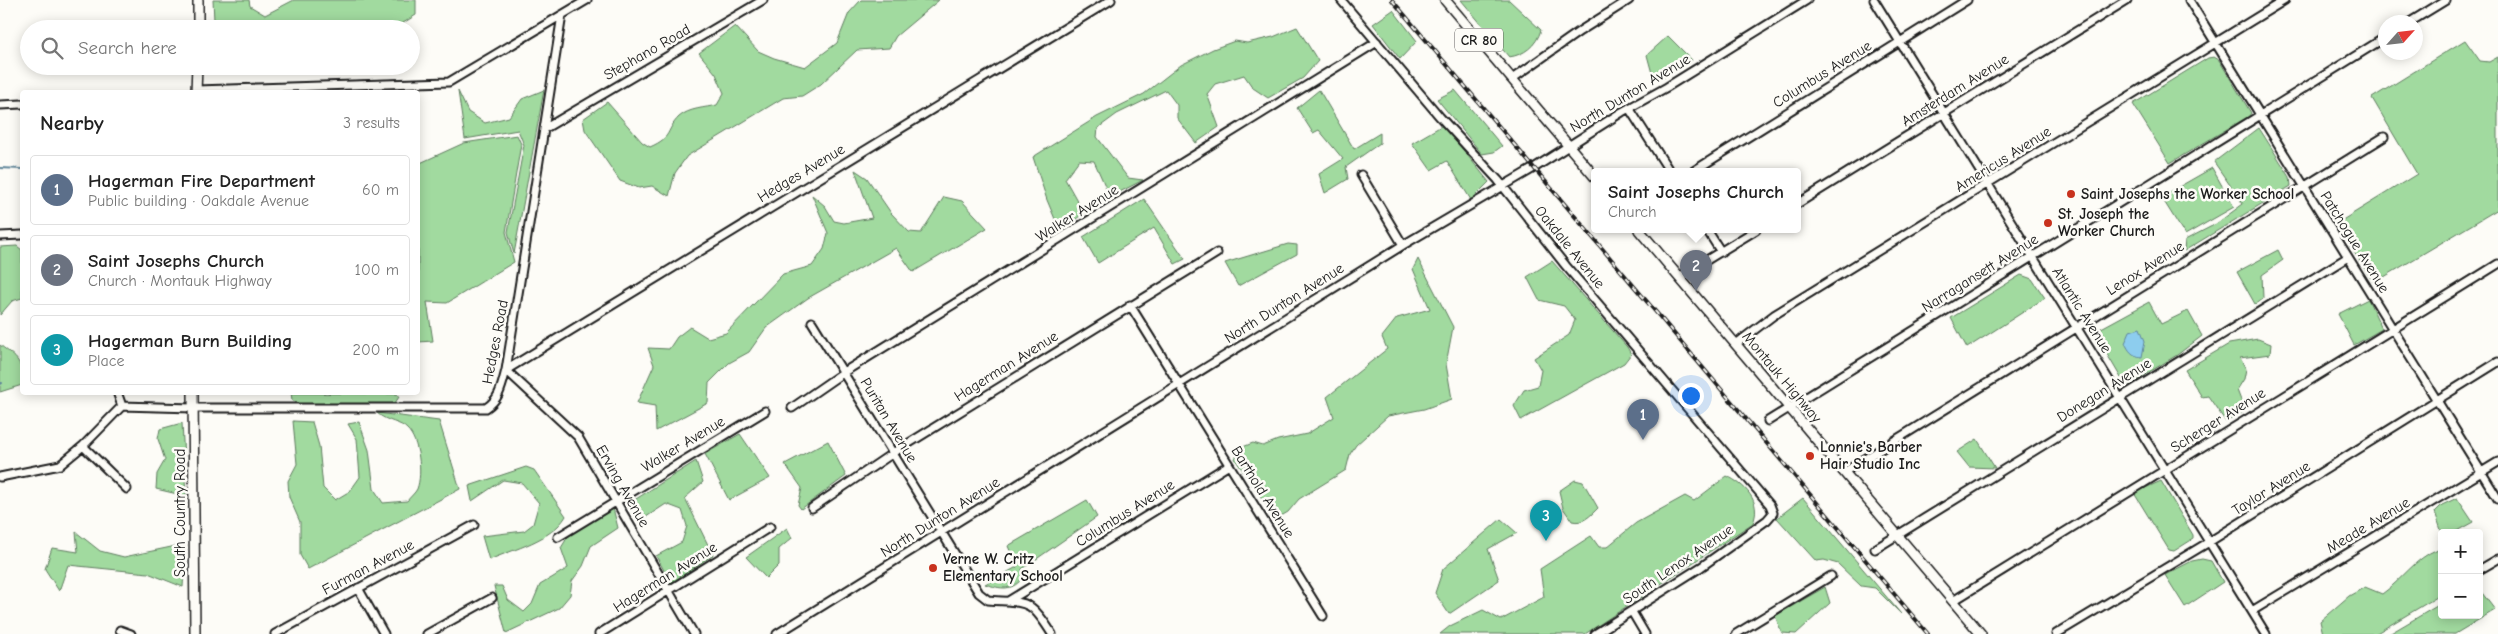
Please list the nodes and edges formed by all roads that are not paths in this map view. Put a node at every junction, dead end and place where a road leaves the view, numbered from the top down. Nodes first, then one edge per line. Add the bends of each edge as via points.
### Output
1 (198, 0) edge
2 (587, 0) edge
3 (763, 0) edge
4 (1111, 0) edge
5 (1341, 0) edge
6 (1445, 0) edge
7 (1629, 0) edge
8 (1808, 0) edge
9 (1874, 0) edge
10 (1967, 0) edge
11 (2127, 0) edge
12 (2189, 0) edge
13 (2285, 0) edge
14 (2446, 0) edge
15 (562, 15) junction
16 (2421, 15) edge
17 (198, 20) edge
18 (1899, 41) junction
19 (1377, 42) junction
20 (2378, 42) edge
21 (2216, 43) junction
22 (197, 75) edge
23 (1512, 79) junction
24 (196, 90) edge
25 (224, 90) edge
26 (20, 104) edge
27 (0, 105) edge
28 (1629, 108) junction
29 (1944, 113) junction
30 (2259, 115) junction
31 (544, 129) junction
32 (2384, 136) dead end
33 (1569, 146) junction
34 (1667, 168) edge
35 (1698, 168) edge
36 (1591, 172) edge
37 (1361, 175) dead end
38 (1988, 185) junction
39 (1504, 186) junction
40 (2304, 186) junction
41 (1801, 202) edge
42 (1642, 233) edge
43 (1708, 233) edge
44 (1751, 233) edge
45 (20, 235) edge
46 (0, 236) edge
47 (1403, 245) junction
48 (1721, 252) junction
49 (1217, 253) dead end
50 (2032, 256) junction
51 (2348, 257) junction
52 (2498, 264) edge
53 (1679, 277) junction
54 (1130, 305) junction
55 (812, 322) dead end
56 (2076, 327) junction
57 (2393, 328) junction
58 (1736, 344) junction
59 (2498, 362) edge
60 (506, 370) junction
61 (844, 372) junction
62 (1178, 384) junction
63 (118, 395) edge
64 (193, 395) edge
65 (2119, 397) junction
66 (2438, 400) junction
67 (122, 406) junction
68 (193, 408) junction
69 (792, 408) dead end
70 (1790, 408) junction
71 (765, 411) dead end
72 (1768, 421) dead end
73 (83, 446) junction
74 (893, 453) junction
75 (2498, 462) edge
76 (1229, 465) junction
77 (2164, 470) junction
78 (1844, 472) junction
79 (2482, 472) junction
80 (0, 477) edge
81 (127, 489) dead end
82 (2498, 499) edge
83 (616, 501) junction
84 (812, 508) dead end
85 (1773, 513) joint
86 (474, 525) dead end
87 (770, 526) dead end
88 (941, 534) junction
89 (1897, 535) junction
90 (558, 537) dead end
91 (2209, 542) junction
92 (1875, 549) dead end
93 (2498, 559) edge
94 (2483, 568) edge
95 (1831, 576) dead end
96 (358, 588) junction
97 (668, 591) junction
98 (492, 598) dead end
99 (1010, 600) junction
100 (1953, 600) junction
101 (2252, 611) junction
102 (1632, 612) junction
103 (1323, 616) dead end
104 (120, 630) dead end
105 (131, 634) edge
106 (195, 634) edge
107 (275, 634) edge
108 (384, 634) edge
109 (427, 634) edge
110 (599, 634) edge
111 (694, 634) edge
112 (777, 634) edge
113 (1052, 634) edge
114 (1595, 634) edge
115 (1645, 634) edge
116 (1736, 634) edge
117 (1981, 634) edge
118 (2056, 634) edge
119 (2266, 634) edge

1 - 17 main road
2 - 15 street
3 - 31 street, Stephano Road
4 - 60 street, Hedges Avenue
5 - 19 street, Oakdale Avenue
6 - 23 main road, CR 80
7 - 23 street
8 - 28 street, North Dunton Avenue
9 - 18 street, Atlantic Avenue
10 - 18 street, Columbus Avenue
11 - 29 street, Amsterdam Avenue
12 - 21 street, Patchogue Avenue
13 - 21 street, Americus Avenue
14 - 16 street
15 - 25 street via 449,82
15 - 31 street, Hedges Road
18 - 29 street, Atlantic Avenue
18 - 35 street, Columbus Avenue
19 - 39 street, Oakdale Avenue
19 - 61 street, Walker Avenue
20 - 30 street, Narragansett Avenue
21 - 30 street, Patchogue Avenue
21 - 38 street, Americus Avenue
22 - 24 main road
23 - 33 main road, CR 80
26 - 27 street
28 - 33 street, North Dunton Avenue
28 - 34 street
29 - 38 street, Atlantic Avenue
29 - 41 street, Amsterdam Avenue
30 - 40 street, Patchogue Avenue
30 - 50 street, Narragansett Avenue
31 - 60 street, Hedges Road
32 - 40 street, Lenox Avenue
33 - 36 main road, CR 80
33 - 39 street, North Dunton Avenue
37 - 47 street
38 - 50 street, Atlantic Avenue
38 - 58 street, Americus Avenue via 1774,315
39 - 47 street, North Dunton Avenue
39 - 85 street, Oakdale Avenue via 1566,266 1770,505
40 - 51 street, Patchogue Avenue
40 - 56 street, Lenox Avenue
42 - 53 main road, Montauk Highway
43 - 48 street
44 - 48 street
45 - 46 street
47 - 62 street, North Dunton Avenue
48 - 53 street
49 - 54 street, Hagerman Avenue
50 - 56 street, Atlantic Avenue
50 - 70 street, Narragansett Avenue
51 - 57 street, Patchogue Avenue
51 - 65 street, Donegan Avenue
52 - 57 street, Scherger Avenue
53 - 58 main road, Montauk Highway
54 - 62 street, Barthold Avenue
54 - 74 street, Hagerman Avenue
55 - 61 street, Puritan Avenue
56 - 65 street, Atlantic Avenue
56 - 78 street, Lenox Avenue
57 - 66 street, Patchogue Avenue
57 - 77 street, Scherger Avenue
58 - 70 main road, Montauk Highway
59 - 66 street, Taylor Avenue
60 - 68 street, Hedges Road via 498,397 486,408
60 - 83 street, Erving Avenue via 578,437
61 - 69 street, Walker Avenue
61 - 74 street, Puritan Avenue
62 - 76 street, Barthold Avenue
62 - 88 street, North Dunton Avenue
63 - 67 street
64 - 68 main road, South Country Road
65 - 77 street, Atlantic Avenue
65 - 89 street, Donegan Avenue
66 - 79 street, Patchogue Avenue
66 - 91 street, Taylor Avenue
67 - 68 street, Hedges Road
67 - 73 street
68 - 106 main road, South Country Road
70 - 72 street, Narragansett Avenue
70 - 78 main road, Montauk Highway
71 - 83 street, Walker Avenue
73 - 80 street via 60,464
73 - 81 street
74 - 84 street, Hagerman Avenue
74 - 88 street, Puritan Avenue
75 - 79 street, Meade Avenue
76 - 99 street, Columbus Avenue
76 - 103 street, Barthold Avenue
77 - 91 street, Atlantic Avenue
77 - 100 street, Scherger Avenue
78 - 89 main road, Montauk Highway
79 - 82 street, Patchogue Avenue
79 - 101 street, Meade Avenue
83 - 90 street, Walker Avenue
83 - 97 street, Erving Avenue
85 - 102 street, South Lenox Avenue via 1768,520
86 - 96 street, Furman Avenue
87 - 97 street, Hagerman Avenue
88 - 99 street, Puritan Avenue via 979,593 988,600
88 - 112 street, North Dunton Avenue
89 - 92 street, Donegan Avenue
89 - 100 main road, Montauk Highway
91 - 101 street, Atlantic Avenue
91 - 118 street, Taylor Avenue
93 - 94 street
95 - 116 street
96 - 107 street, Furman Avenue
96 - 108 street
97 - 110 street, Hagerman Avenue
97 - 111 street, Erving Avenue
98 - 109 street
99 - 113 street, Puritan Avenue via 1024,602 1035,610
100 - 117 main road, Montauk Highway
101 - 119 street, Atlantic Avenue
102 - 114 street, South Lenox Avenue
102 - 115 street
104 - 105 street

